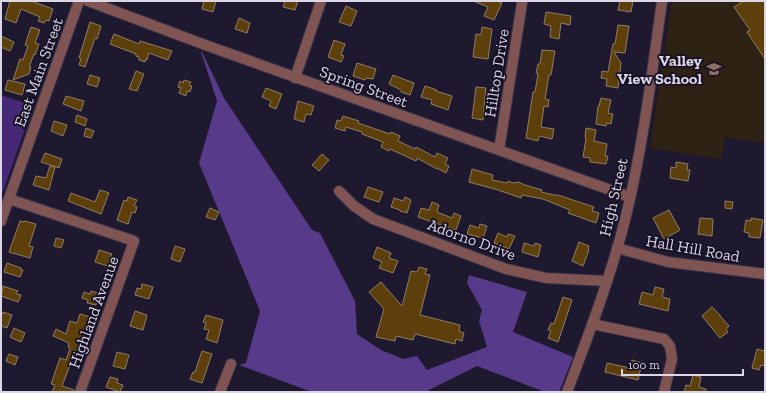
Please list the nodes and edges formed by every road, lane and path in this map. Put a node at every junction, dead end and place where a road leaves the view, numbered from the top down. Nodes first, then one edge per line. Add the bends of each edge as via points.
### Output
1 (79, 1) edge
2 (88, 1) edge
3 (321, 1) edge
4 (522, 1) edge
5 (662, 1) edge
6 (295, 78) junction
7 (499, 150) junction
8 (339, 191) dead end
9 (630, 197) junction
10 (9, 199) junction
11 (1, 221) edge
12 (617, 248) junction
13 (765, 274) edge
14 (607, 281) junction
15 (592, 324) junction
16 (231, 364) dead end
17 (80, 392) edge
18 (220, 392) edge
19 (567, 392) edge
20 (664, 392) edge

1 - 10 street, East Main Street
2 - 6 street, Spring Street
3 - 6 street
4 - 7 street, Hilltop Drive
5 - 9 street, High Street
6 - 7 street, Spring Street
7 - 9 street, Spring Street
8 - 14 street, Adorno Drive via 354,206 373,219 506,269 546,278
9 - 12 street, High Street
10 - 11 street, East Main Street
10 - 17 street, Highland Avenue via 134,241
12 - 13 street, Hall Hill Road via 668,262
12 - 14 street, High Street
14 - 15 street, High Street
15 - 19 street, High Street
15 - 20 street via 664,339 670,346 672,359
16 - 18 street

